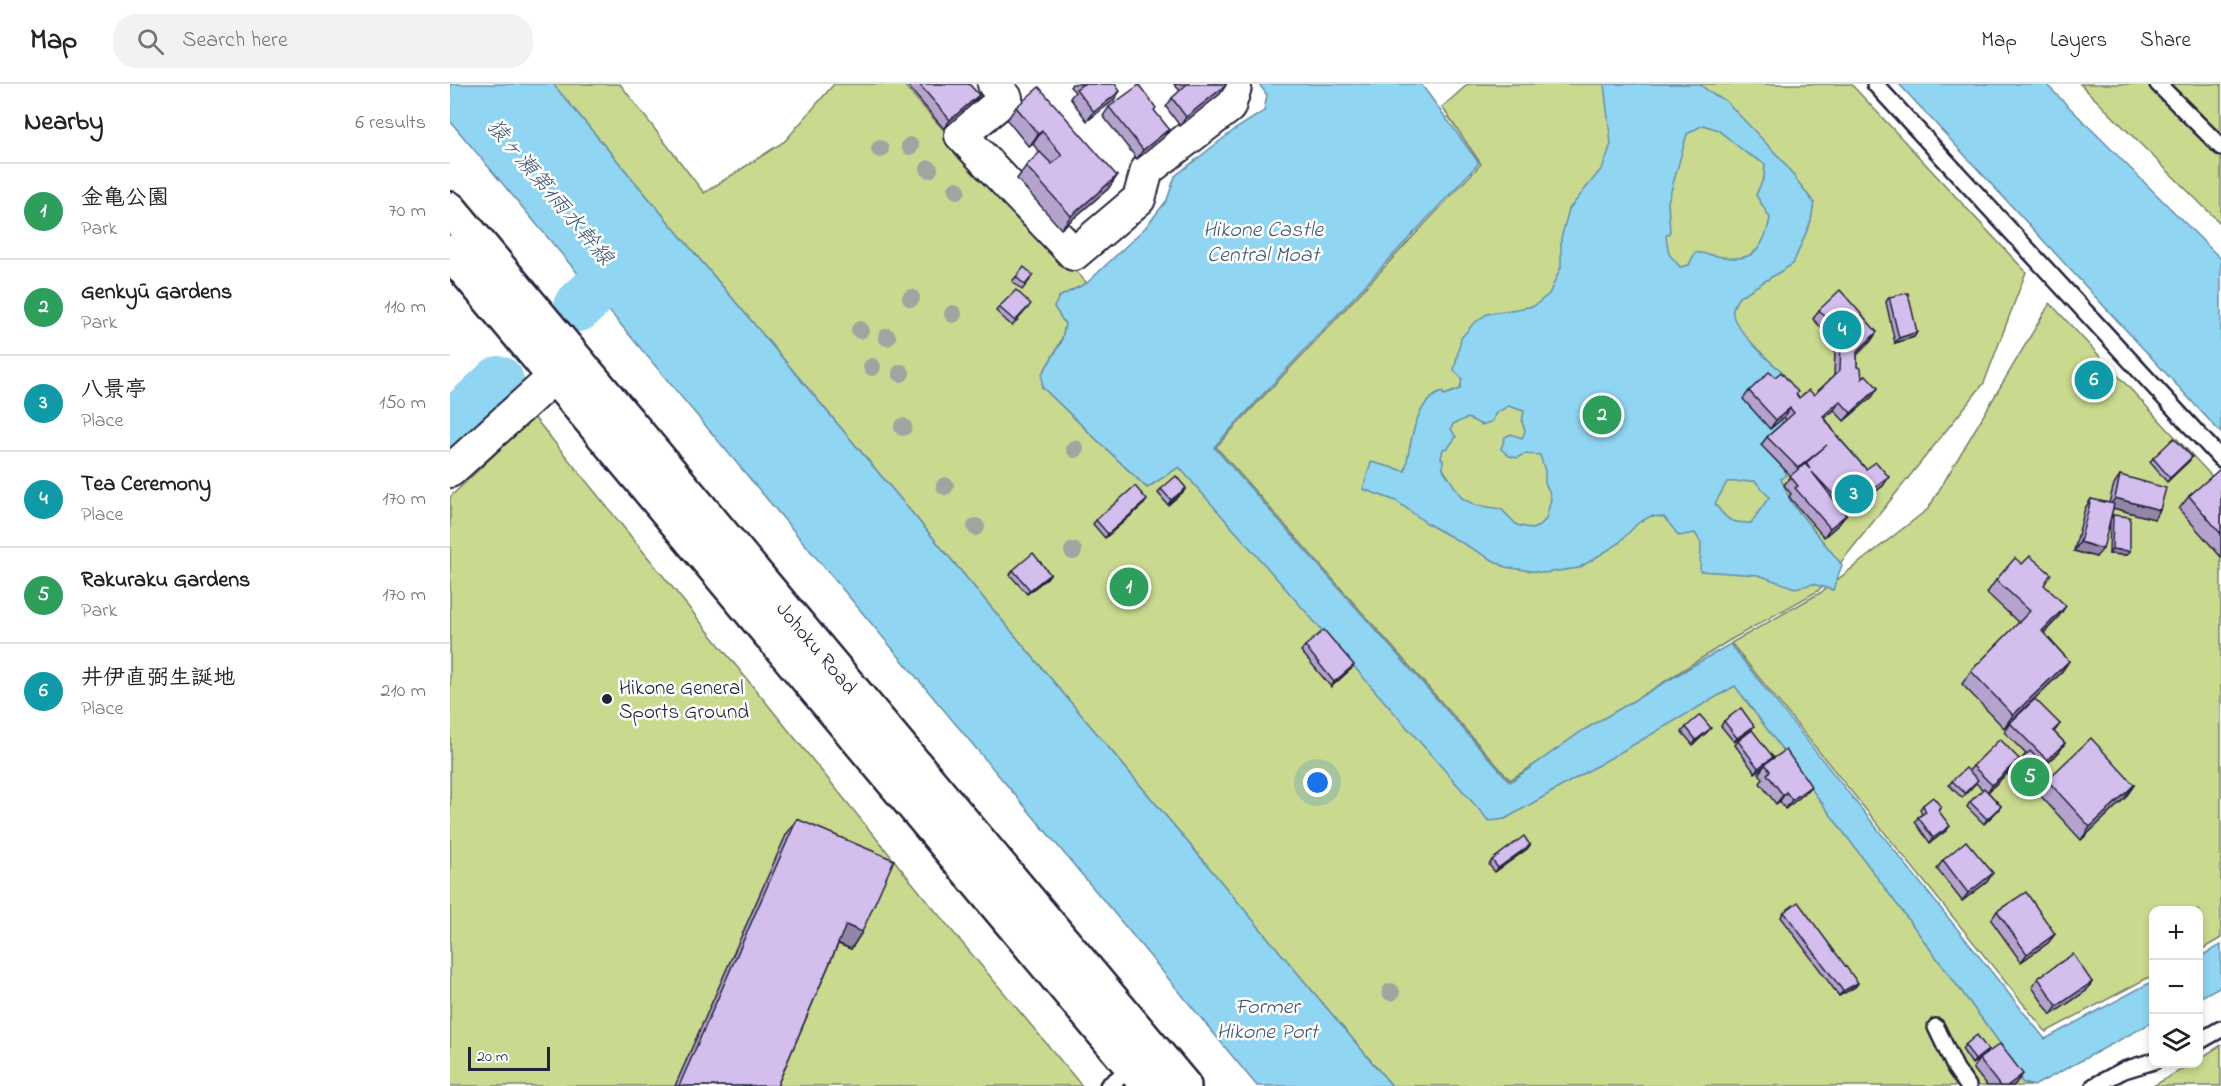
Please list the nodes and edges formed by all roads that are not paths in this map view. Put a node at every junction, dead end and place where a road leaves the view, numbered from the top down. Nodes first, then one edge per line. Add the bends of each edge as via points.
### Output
1 (994, 84) edge
2 (1233, 84) edge
3 (1875, 84) edge
4 (2158, 84) edge
5 (2221, 147) edge
6 (450, 209) edge
7 (450, 252) edge
8 (555, 376) junction
9 (2221, 459) edge
10 (450, 471) edge
11 (1936, 1027) dead end
12 (2221, 1029) edge
13 (2203, 1039) edge
14 (2149, 1062) edge
15 (1130, 1080) edge
16 (1184, 1086) edge
17 (1968, 1086) edge
18 (2094, 1086) edge

1 - 2 street via 1006,98 961,135 1074,254 1139,199 1129,182 1229,107
3 - 9 lane
4 - 5 lane
6 - 16 main road, Johoku Road
7 - 8 main road, Johoku Road
8 - 10 street
8 - 15 main road, Johoku Road
11 - 17 lane
12 - 13 lane
14 - 18 lane

